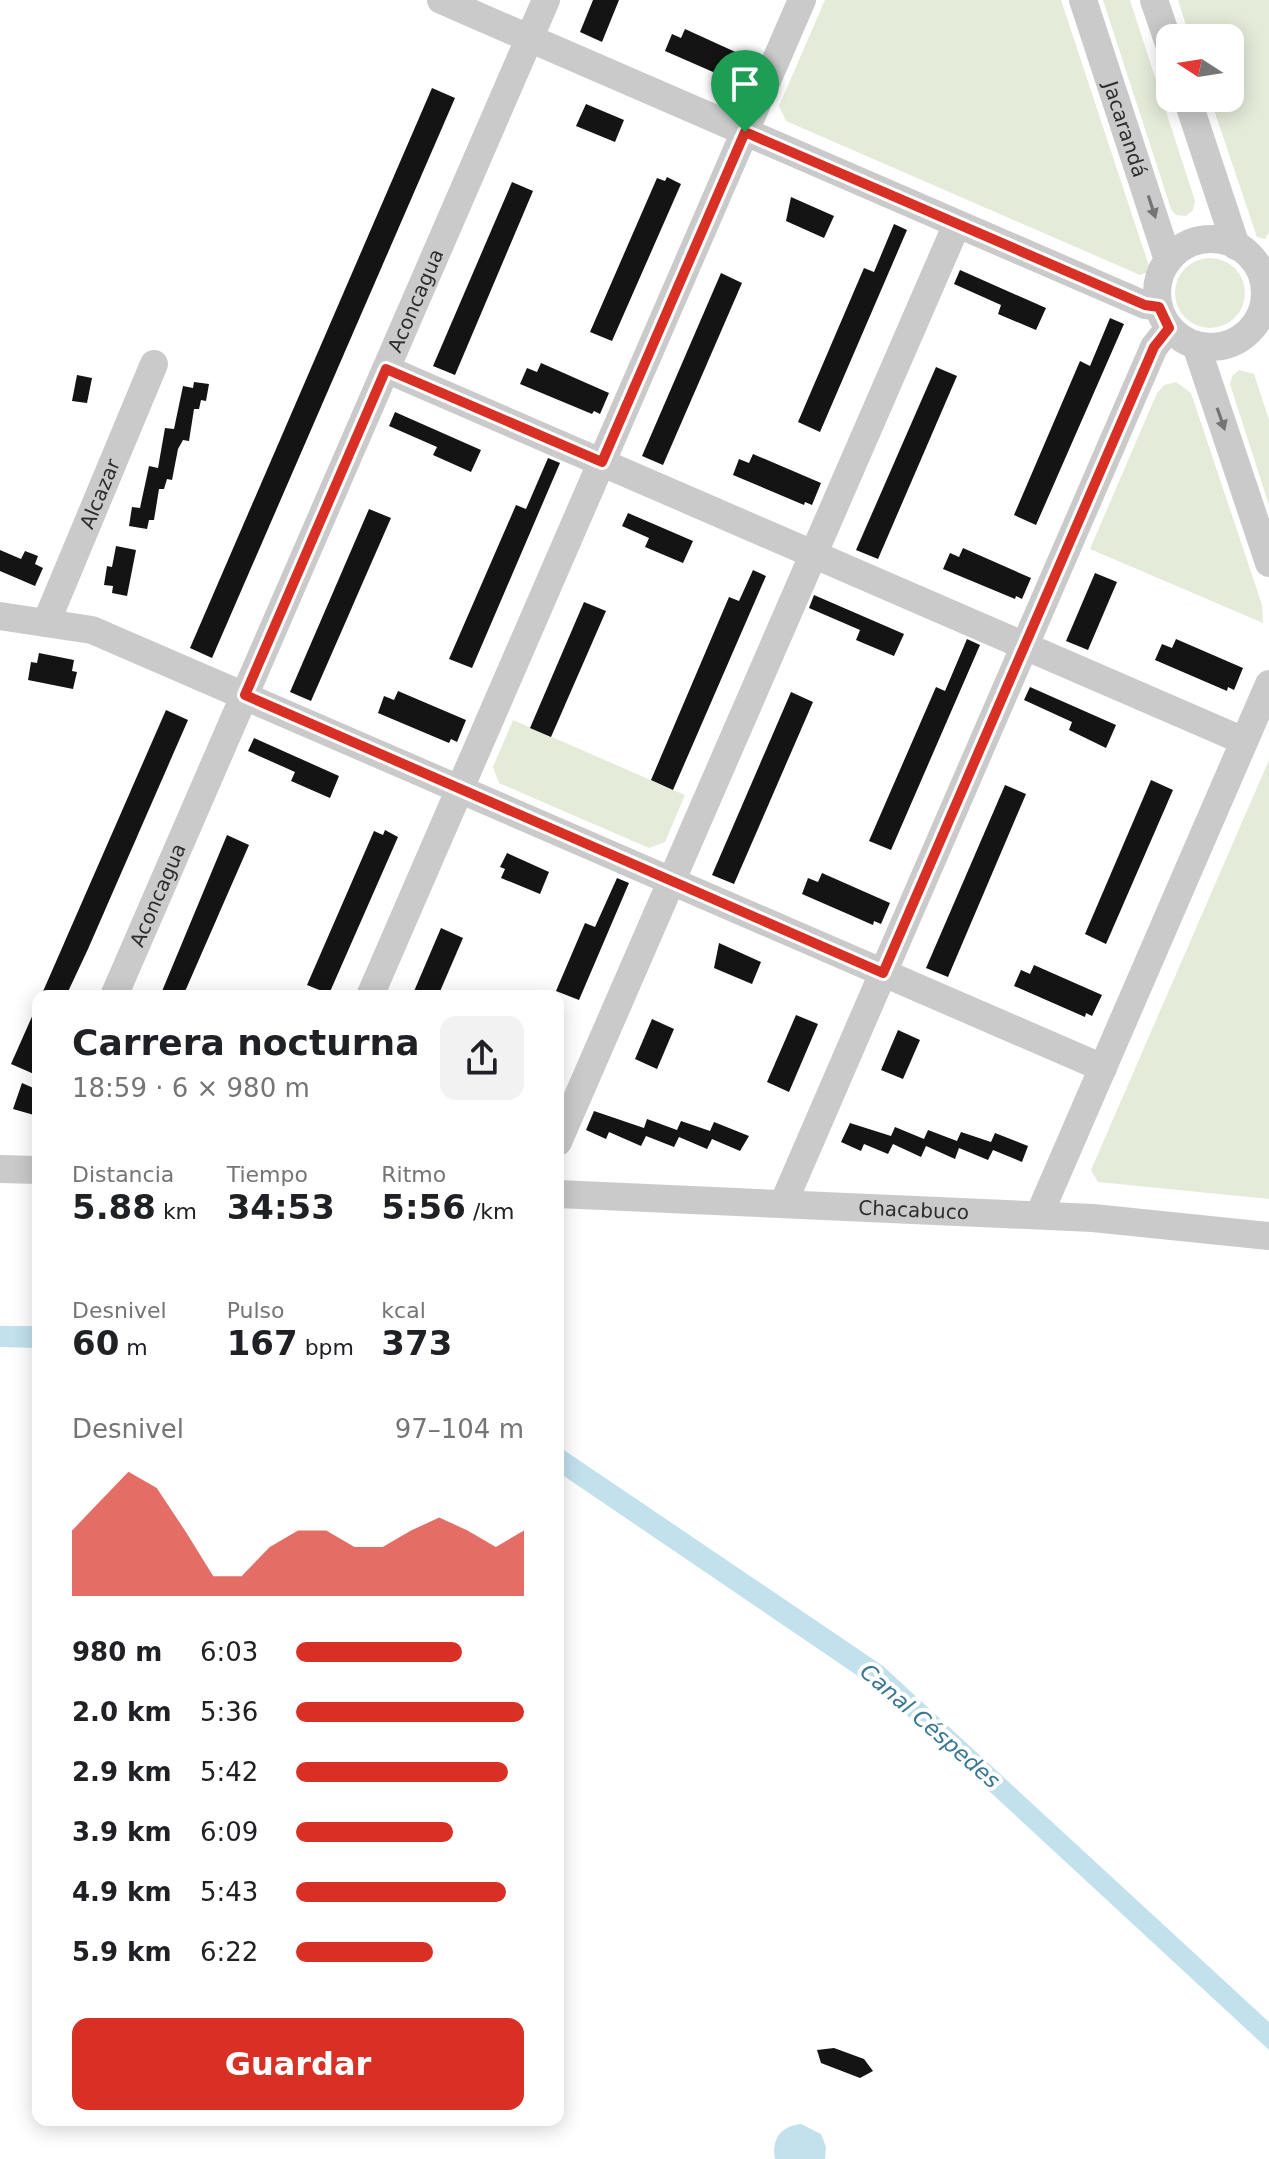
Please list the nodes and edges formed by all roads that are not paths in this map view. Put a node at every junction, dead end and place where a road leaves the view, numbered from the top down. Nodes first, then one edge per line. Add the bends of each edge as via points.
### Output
1 (441, 0) edge
2 (546, 0) edge
3 (802, 0) edge
4 (1083, 0) edge
5 (1154, 0) edge
6 (1162, 24) edge
7 (530, 38) junction
8 (1192, 112) edge
9 (745, 132) junction
10 (957, 224) junction
11 (1236, 246) junction
12 (1168, 260) junction
13 (1265, 290) edge
14 (1164, 318) junction
15 (1269, 344) edge
16 (1196, 345) junction
17 (154, 364) dead end
18 (386, 369) junction
19 (602, 462) junction
20 (813, 554) junction
21 (1269, 563) edge
22 (0, 616) edge
23 (46, 623) junction
24 (1025, 646) junction
25 (1269, 684) edge
26 (245, 695) junction
27 (1244, 741) junction
28 (460, 789) junction
29 (671, 881) junction
30 (883, 973) junction
31 (117, 990) edge
32 (373, 990) edge
33 (1103, 1068) junction
34 (564, 1128) edge
35 (0, 1169) edge
36 (32, 1170) edge
37 (564, 1194) edge
38 (783, 1204) junction
39 (1039, 1215) junction
40 (1269, 1236) edge

1 - 7 street
2 - 7 street, Aconcagua
3 - 9 street
4 -> 12 street, Jacarandá
5 - 6 street
7 - 9 street
7 - 18 street, Aconcagua
8 - 11 street
9 - 10 street
9 - 19 street
10 - 14 street
10 - 20 street
11 - 12 street via 1222,241 1192,243
11 - 13 street via 1247,254
12 - 14 street via 1158,283
13 - 15 street
13 - 16 street via 1240,339 1226,345
14 - 16 street
14 - 24 street
16 -> 21 street
17 - 23 street, Alcazar
18 - 19 street
18 - 26 street, Aconcagua
19 - 20 street
19 - 28 street
20 - 24 street
20 - 29 street
22 - 23 street
23 - 26 street via 92,630
24 - 27 street
24 - 30 street
25 - 27 street
26 - 28 street
26 - 31 street, Aconcagua
27 - 33 street
28 - 29 street
28 - 32 street
29 - 30 street
29 - 34 street
30 - 33 street
30 - 38 street
33 - 39 street
35 - 36 street
37 - 38 street, Chacabuco
38 - 39 street, Chacabuco
39 - 40 street, Chacabuco

